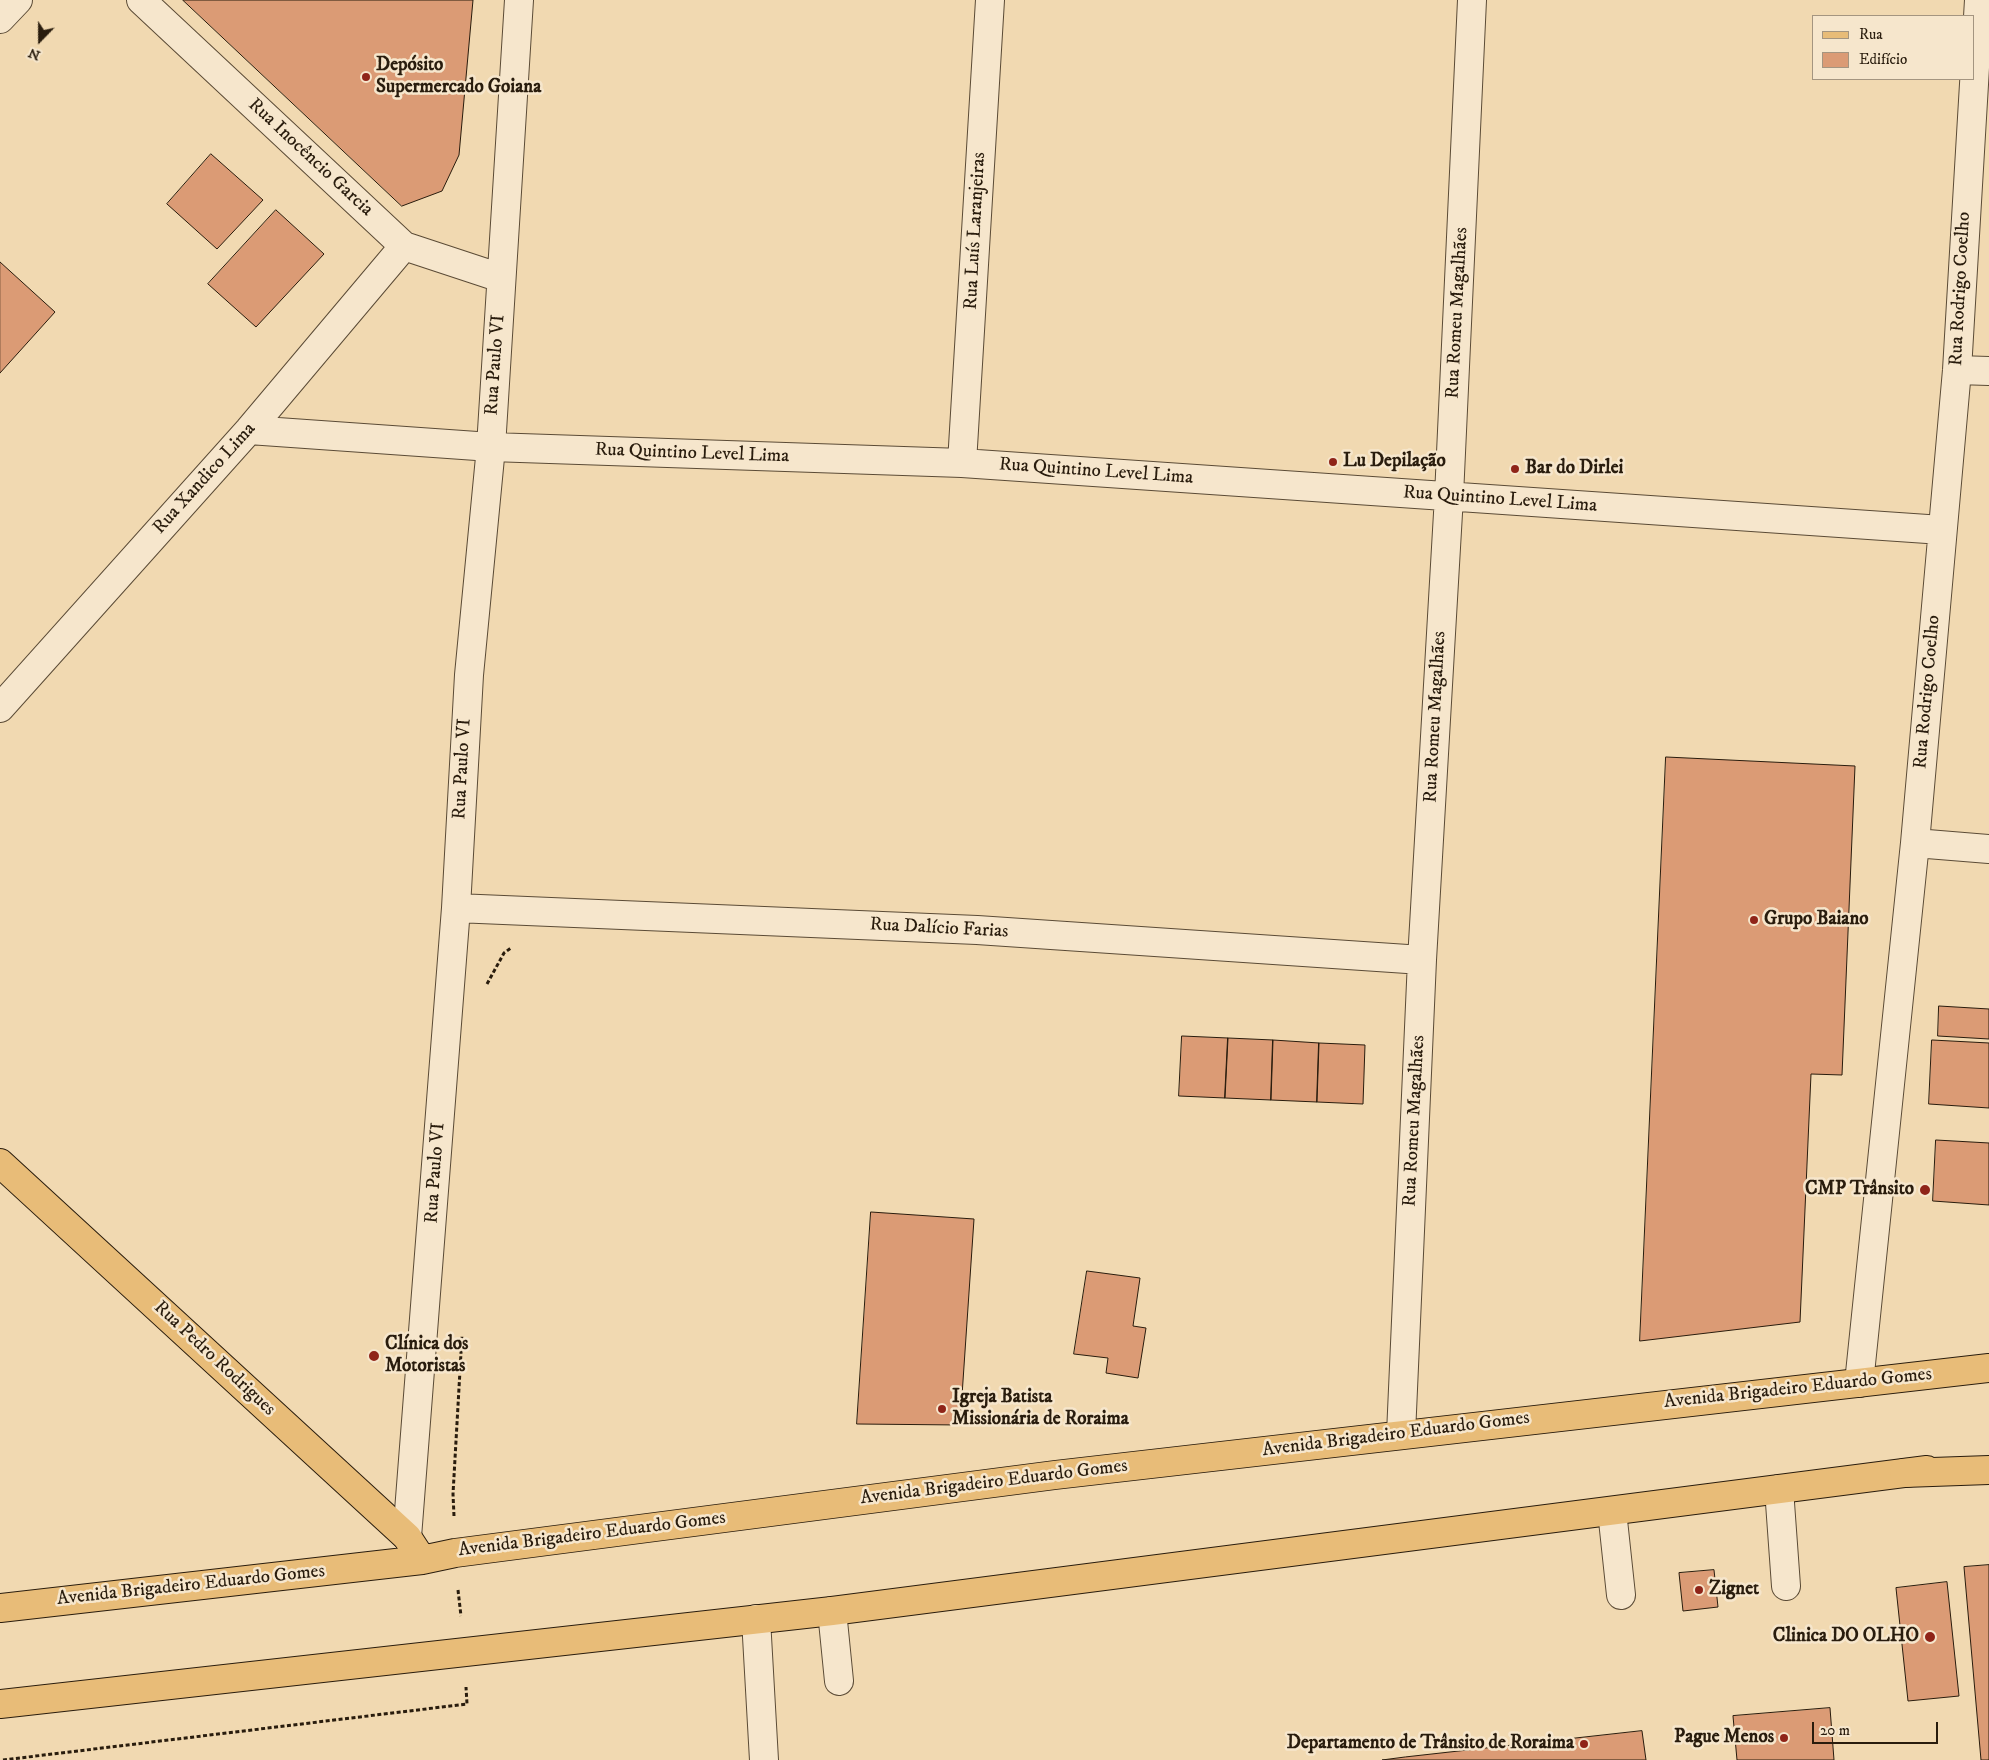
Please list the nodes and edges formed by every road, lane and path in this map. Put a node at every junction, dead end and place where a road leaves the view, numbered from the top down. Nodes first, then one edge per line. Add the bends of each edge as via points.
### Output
1 (18, 0) edge
2 (141, 0) edge
3 (519, 0) edge
4 (990, 0) edge
5 (1472, 0) edge
6 (1979, 0) edge
7 (0, 19) edge
8 (404, 246) junction
9 (502, 278) junction
10 (1957, 370) junction
11 (1989, 371) edge
12 (249, 430) junction
13 (491, 447) junction
14 (962, 463) junction
15 (1449, 496) junction
16 (1942, 530) junction
17 (0, 708) edge
18 (1915, 843) junction
19 (1989, 849) edge
20 (456, 908) junction
21 (512, 948) dead end
22 (1422, 960) junction
23 (485, 988) dead end
24 (0, 1163) edge
25 (462, 1335) dead end
26 (1989, 1368) edge
27 (1859, 1383) junction
28 (1401, 1434) junction
29 (1989, 1463) edge
30 (1989, 1470) edge
31 (1904, 1473) junction
32 (1779, 1489) junction
33 (1612, 1510) junction
34 (407, 1537) junction
35 (455, 1553) junction
36 (422, 1560) junction
37 (1786, 1586) dead end
38 (1621, 1595) dead end
39 (0, 1608) edge
40 (832, 1611) junction
41 (756, 1619) junction
42 (464, 1652) junction
43 (839, 1681) dead end
44 (0, 1704) edge
45 (3, 1760) edge
46 (764, 1760) edge

1 - 7 street
2 - 8 street, Rua Inocêncio Garcia
3 - 9 street, Rua Paulo VI
4 - 14 street, Rua Luís Laranjeiras
5 - 15 street, Rua Romeu Magalhães
6 - 10 street, Rua Rodrigo Coelho
8 - 9 street, Rua Inocêncio Garcia
8 - 12 street, Rua Xandico Lima
9 - 13 street, Rua Paulo VI
10 - 11 street
10 - 16 street, Rua Rodrigo Coelho
12 - 13 street, Rua Quintino Level Lima
12 - 17 street, Rua Xandico Lima
13 - 14 street, Rua Quintino Level Lima
13 - 20 street, Rua Paulo VI via 468,675
14 - 15 street, Rua Quintino Level Lima
15 - 16 street, Rua Quintino Level Lima
15 - 22 street, Rua Romeu Magalhães
16 - 18 street, Rua Rodrigo Coelho
18 - 19 street
18 - 27 street, Rua Rodrigo Coelho
20 - 22 street, Rua Dalício Farias via 977,930
20 - 34 street, Rua Paulo VI
21 - 23 path via 504,953
22 - 28 street, Rua Romeu Magalhães
24 - 34 main road, Rua Pedro Rodrigues
25 - 35 path via 453,1494
26 - 27 main road, Avenida Brigadeiro Eduardo Gomes
27 - 28 main road, Avenida Brigadeiro Eduardo Gomes
28 - 35 main road, Avenida Brigadeiro Eduardo Gomes via 1055,1475
29 - 31 main road
30 - 31 main road
31 - 32 main road
32 - 33 main road
32 - 37 street
33 - 38 street
33 - 40 main road
34 - 36 main road, Rua Pedro Rodrigues
35 - 36 main road, Avenida Brigadeiro Eduardo Gomes
35 - 42 path
36 - 39 main road, Avenida Brigadeiro Eduardo Gomes
40 - 41 main road
40 - 43 street
41 - 42 main road
41 - 46 street
42 - 44 main road
42 - 45 path via 467,1704

